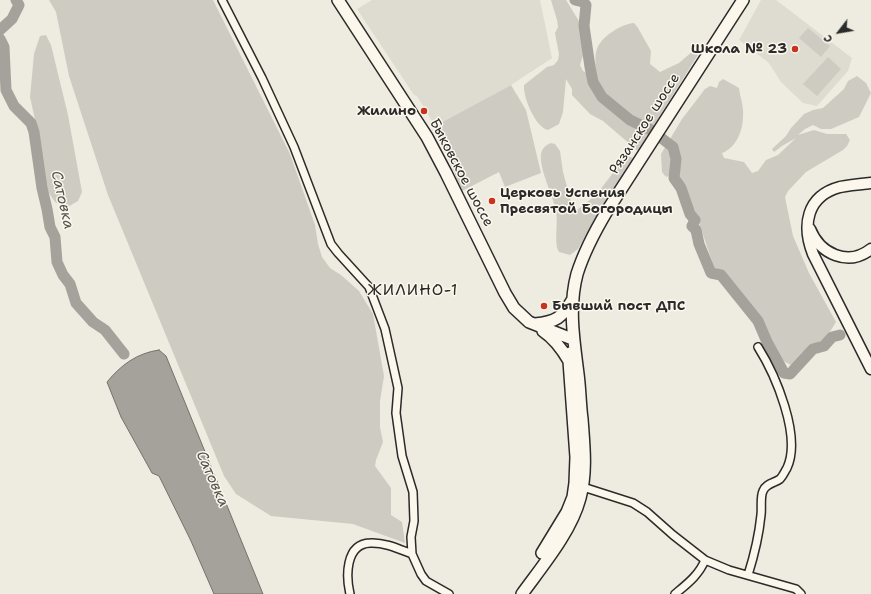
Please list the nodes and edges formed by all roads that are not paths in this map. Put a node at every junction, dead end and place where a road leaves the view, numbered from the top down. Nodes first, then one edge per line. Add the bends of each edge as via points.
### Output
1 (222, 0) edge
2 (338, 0) edge
3 (743, 0) edge
4 (866, 184) edge
5 (808, 222) junction
6 (871, 250) edge
7 (573, 299) junction
8 (532, 324) junction
9 (572, 339) junction
10 (758, 347) dead end
11 (569, 361) junction
12 (871, 369) edge
13 (583, 487) junction
14 (412, 554) junction
15 (704, 560) junction
16 (748, 575) junction
17 (350, 594) edge
18 (449, 594) edge
19 (514, 594) edge
20 (522, 594) edge
21 (675, 594) edge
22 (801, 594) edge

1 - 14 street via 294,147 331,244 369,287 385,329 398,388 396,413 402,456 413,492
2 - 8 main road, Быковское шоссе via 427,138 505,293 514,308
3 - 7 main road, Рязанское шоссе via 592,236 577,275
4 - 5 main road via 839,187 821,196 809,212
5 - 6 main road via 822,247 832,254 844,258 856,257
5 - 12 main road via 809,244 813,254
7 - 8 main road via 560,317 548,323
7 - 9 main road, Рязанское шоссе
8 - 9 main road, Быковское шоссе
8 - 11 main road via 556,342
9 - 11 main road, Рязанское шоссе
9 - 13 main road, Рязанское шоссе via 578,374 585,458
10 - 16 street via 772,372 781,398 791,431 792,454 780,479 763,491 754,556
11 - 19 main road, Рязанское шоссе via 576,457 573,497 554,535
13 - 15 street via 633,503
13 - 20 main road, Рязанское шоссе via 578,505 563,535
14 - 17 street via 389,545 370,543 357,548 349,566
14 - 18 street via 426,581
15 - 16 street
15 - 21 street via 691,581
16 - 22 street via 796,589

